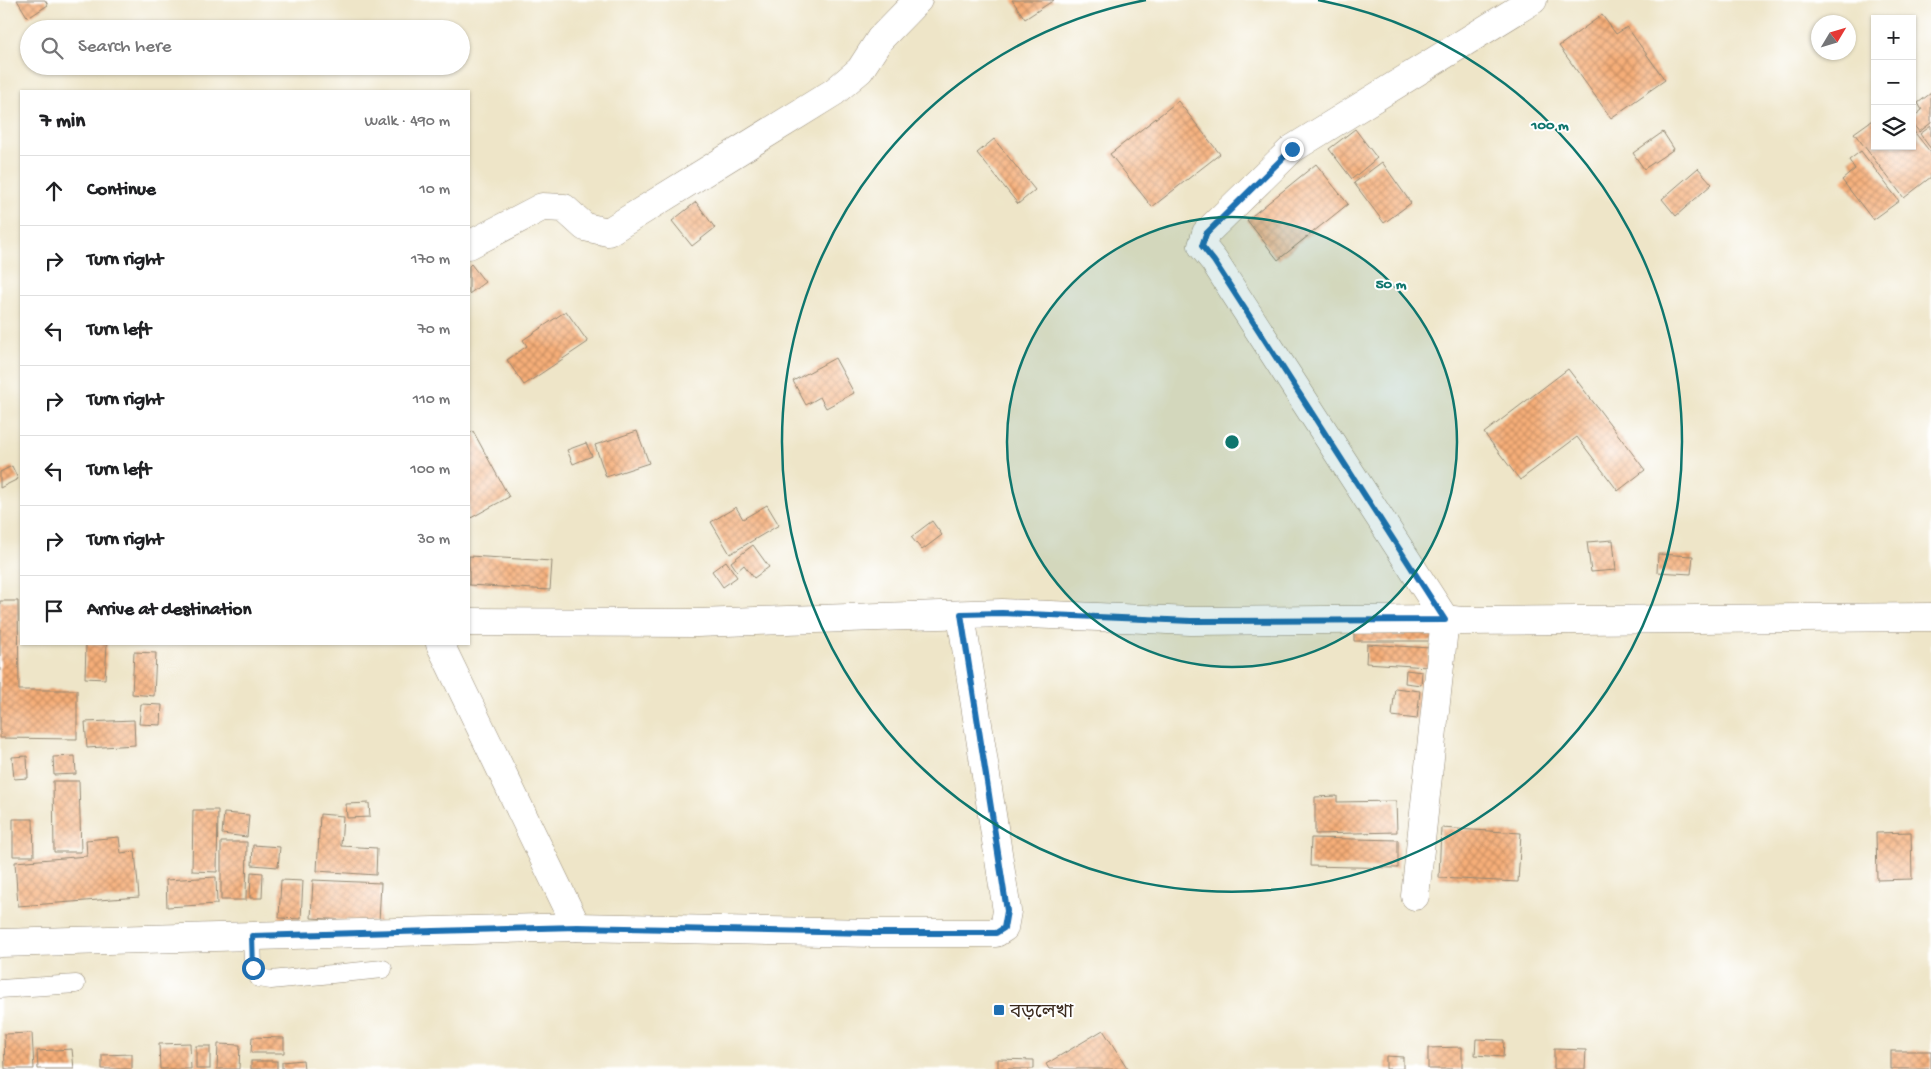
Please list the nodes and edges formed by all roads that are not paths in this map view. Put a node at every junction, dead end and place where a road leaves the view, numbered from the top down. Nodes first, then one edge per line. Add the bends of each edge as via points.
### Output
1 (918, 0) edge
2 (1533, 0) edge
3 (470, 244) edge
4 (961, 614) junction
5 (1931, 617) edge
6 (1445, 620) junction
7 (470, 622) edge
8 (440, 645) edge
9 (1415, 896) dead end
10 (577, 927) junction
11 (252, 936) junction
12 (0, 944) edge
13 (383, 969) dead end
14 (76, 984) dead end
15 (0, 990) edge

1 - 3 street via 880,38 860,70 834,92 608,232 585,227 564,208 542,207
2 - 6 street via 1292,149 1206,234 1202,246
4 - 6 street via 1191,621
4 - 7 street via 697,622
4 - 10 street via 1007,911 1004,928 996,933 872,933
5 - 6 street
6 - 9 street
8 - 10 street
10 - 11 street
11 - 12 street
11 - 13 lane via 253,968 259,978 271,980
14 - 15 lane

